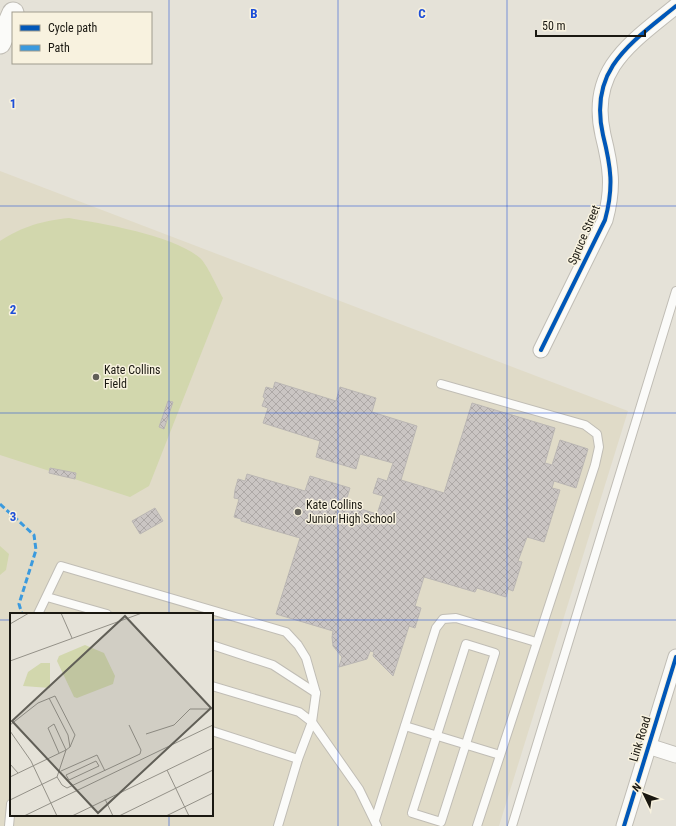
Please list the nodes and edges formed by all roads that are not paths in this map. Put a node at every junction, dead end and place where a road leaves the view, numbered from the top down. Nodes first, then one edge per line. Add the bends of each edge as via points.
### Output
1 (19, 0) edge
2 (676, 6) edge
3 (13, 12) edge
4 (12, 15) edge
5 (0, 44) edge
6 (676, 291) edge
7 (541, 350) dead end
8 (441, 384) dead end
9 (47, 597) junction
10 (39, 613) edge
11 (103, 613) edge
12 (536, 642) junction
13 (213, 645) edge
14 (676, 657) edge
15 (213, 686) edge
16 (316, 693) junction
17 (312, 722) junction
18 (405, 726) junction
19 (213, 731) edge
20 (437, 735) junction
21 (466, 744) junction
22 (648, 746) junction
23 (500, 755) junction
24 (676, 755) edge
25 (298, 760) junction
26 (10, 815) edge
27 (376, 823) edge
28 (9, 826) edge
29 (278, 826) edge
30 (477, 826) edge
31 (512, 826) edge
32 (624, 826) edge

1 - 3 main road
2 - 7 street, Spruce Street via 621,52 604,84 600,98 600,116 610,161 608,208 605,220
4 - 5 main road
6 - 31 lane
8 - 12 lane via 578,423 597,434 599,446 595,465
9 - 10 lane
9 - 11 lane
9 - 16 lane via 61,566 286,632 306,658
12 - 18 lane via 456,618 443,619 436,628
12 - 23 lane
13 - 16 lane via 273,665
14 - 22 street, Link Road
15 - 17 lane via 299,712
16 - 17 lane
17 - 25 lane
17 - 27 lane via 359,789
18 - 20 lane
18 - 27 lane
19 - 25 lane
20 - 21 lane
20 - 21 lane via 412,813 441,822
20 - 21 lane via 466,644 494,653
21 - 23 lane
22 - 24 street
22 - 32 street, Link Road
23 - 30 lane
25 - 29 lane
26 - 28 lane

